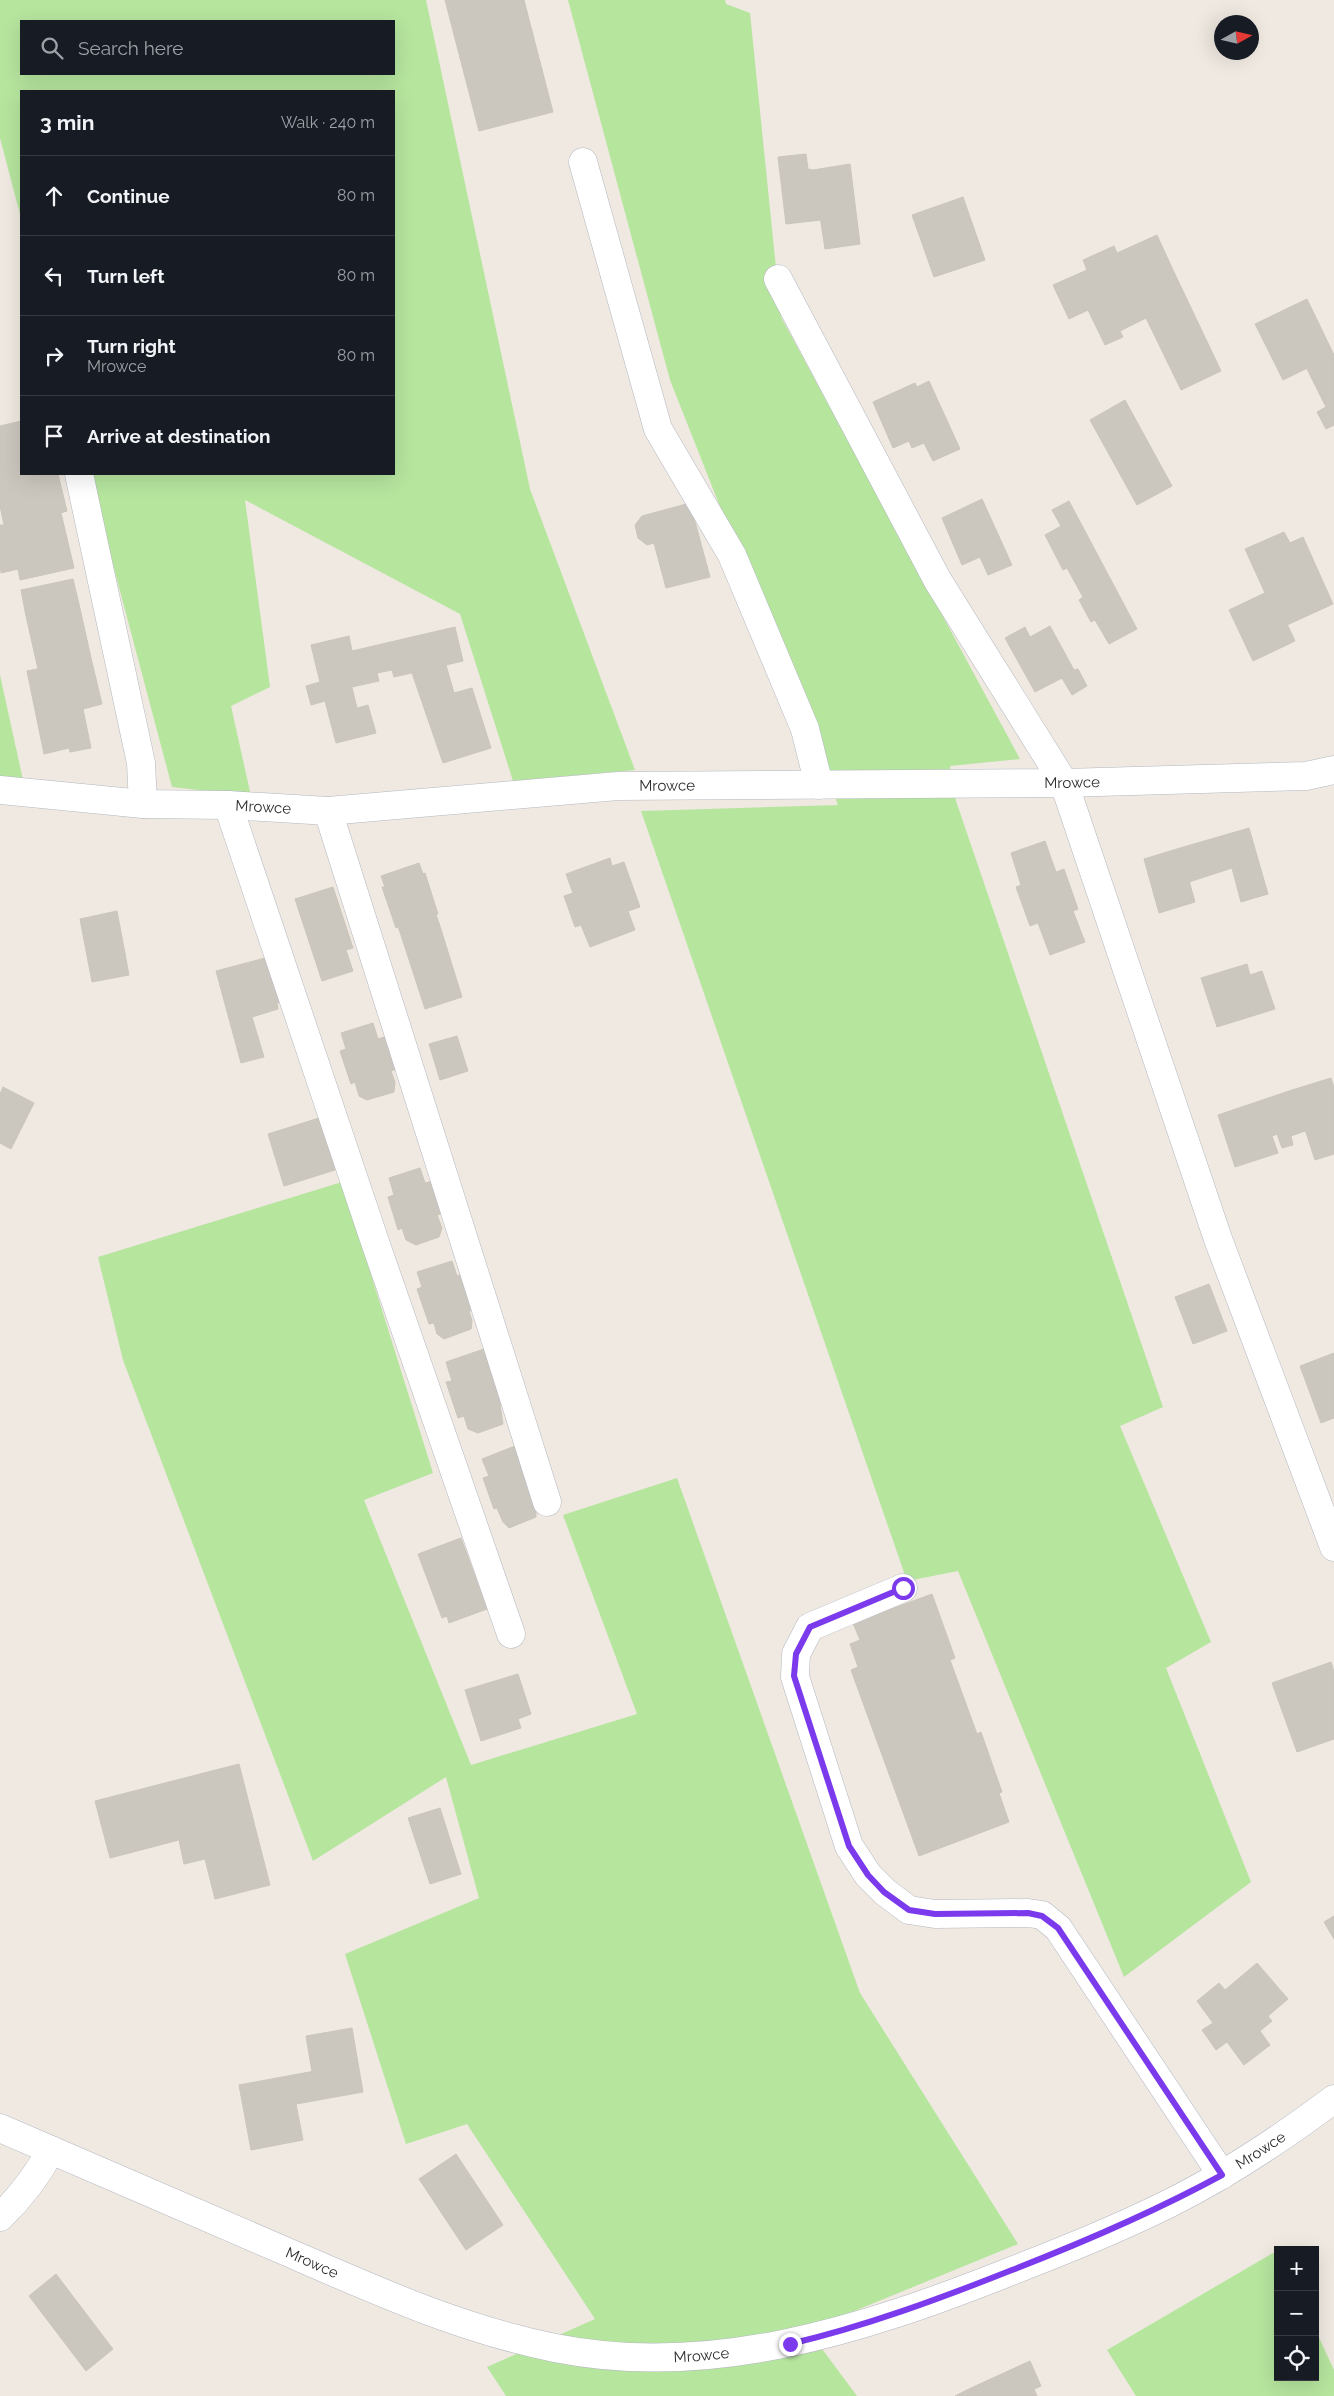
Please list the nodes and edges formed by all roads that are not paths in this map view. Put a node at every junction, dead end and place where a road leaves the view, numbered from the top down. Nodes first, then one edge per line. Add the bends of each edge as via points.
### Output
1 (583, 162) dead end
2 (778, 278) dead end
3 (80, 475) edge
4 (1334, 770) edge
5 (1064, 783) junction
6 (820, 785) junction
7 (0, 790) edge
8 (143, 804) junction
9 (228, 805) junction
10 (328, 811) junction
11 (547, 1502) dead end
12 (1334, 1547) edge
13 (903, 1588) dead end
14 (511, 1634) dead end
15 (1334, 2100) edge
16 (0, 2128) edge
17 (51, 2150) junction
18 (1222, 2175) junction
19 (0, 2217) edge

1 - 6 street via 658,429 732,555 805,729
2 - 5 street via 938,581
3 - 8 street via 141,763
4 - 5 street, Mrowce via 1306,776
5 - 6 street, Mrowce
5 - 12 street via 1218,1239
6 - 10 street, Mrowce via 618,786
7 - 8 street, Mrowce
8 - 9 street, Mrowce
9 - 10 street, Mrowce
9 - 14 street
10 - 11 street
13 - 18 street via 810,1627 796,1654 794,1676 849,1846 868,1875 884,1892 909,1910 935,1914 1028,1913 1042,1916 1058,1928
15 - 18 street, Mrowce
16 - 17 street, Mrowce
17 - 18 street, Mrowce via 366,2286 453,2320 560,2349 652,2356 707,2356 756,2350 880,2319 1087,2241
17 - 19 street via 20,2197

